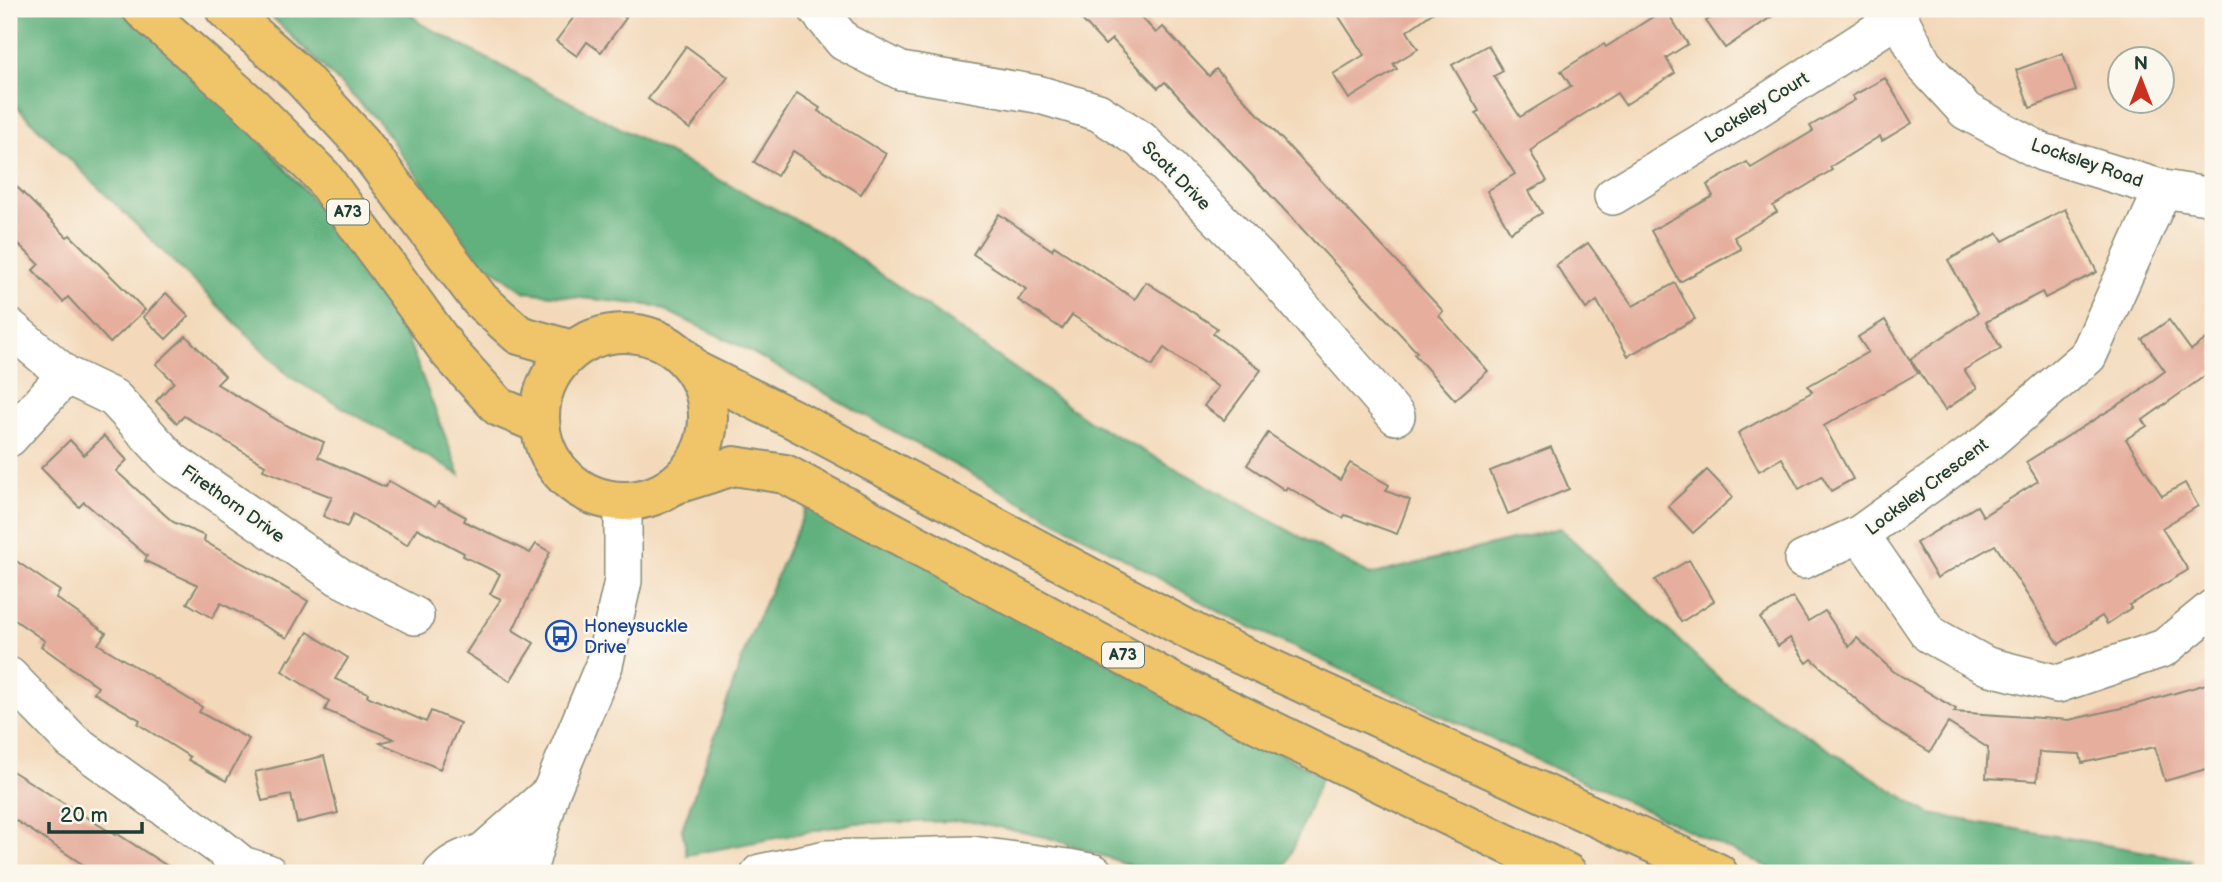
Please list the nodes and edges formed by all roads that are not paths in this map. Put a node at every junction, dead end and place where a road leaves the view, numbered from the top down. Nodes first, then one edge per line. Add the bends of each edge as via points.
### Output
1 (142, 9) edge
2 (225, 9) edge
3 (817, 9) edge
4 (1898, 13) edge
5 (2163, 188) junction
6 (1613, 196) dead end
7 (2213, 197) edge
8 (9, 327) edge
9 (572, 350) junction
10 (696, 371) junction
11 (66, 375) junction
12 (1396, 416) dead end
13 (540, 424) junction
14 (9, 438) edge
15 (677, 484) junction
16 (623, 502) junction
17 (1860, 534) junction
18 (1803, 560) dead end
19 (2213, 608) edge
20 (415, 616) dead end
21 (9, 676) edge
22 (551, 792) junction
23 (482, 853) junction
24 (212, 860) edge
25 (529, 872) edge
26 (268, 873) edge
27 (442, 873) edge
28 (760, 873) edge
29 (1094, 873) edge
30 (1567, 873) edge
31 (1718, 873) edge

1 - 13 main road, A73 via 253,107 322,176 450,353 499,407
2 - 9 main road via 298,74 361,142 480,300 519,335
3 - 12 street, Scott Drive via 844,42 901,71 1037,94 1098,112 1141,140 1263,263
4 - 5 street, Locksley Road via 1923,64 1966,111 2042,152
4 - 6 street, Locksley Court via 1755,110
5 - 7 street, Locksley Road
5 - 17 street, Locksley Crescent via 2088,356 1988,442
8 - 11 street, Firethorn Drive
9 - 10 main road, A73 via 603,335 638,333 671,346
9 - 13 main road, A73 via 553,370 545,388
10 - 15 main road, A73 via 706,394 709,419 705,443 694,466
10 - 31 main road, A73 via 1206,639
11 - 14 street
11 - 20 street, Firethorn Drive via 114,398 172,461 328,570
13 - 16 main road, A73 via 545,448 558,470 576,487 598,498
15 - 16 main road, A73 via 651,498
15 - 30 main road, A73 via 734,467 785,474 1178,685
16 - 22 street via 623,581 604,665
17 - 18 street
17 - 19 street, Locksley Crescent via 1929,634 1987,666 2058,684 2164,649
21 - 24 street via 72,741
22 - 23 street
22 - 25 street
23 - 25 street via 506,857
23 - 27 street via 465,857
24 - 26 street
28 - 29 street via 826,859 972,855

